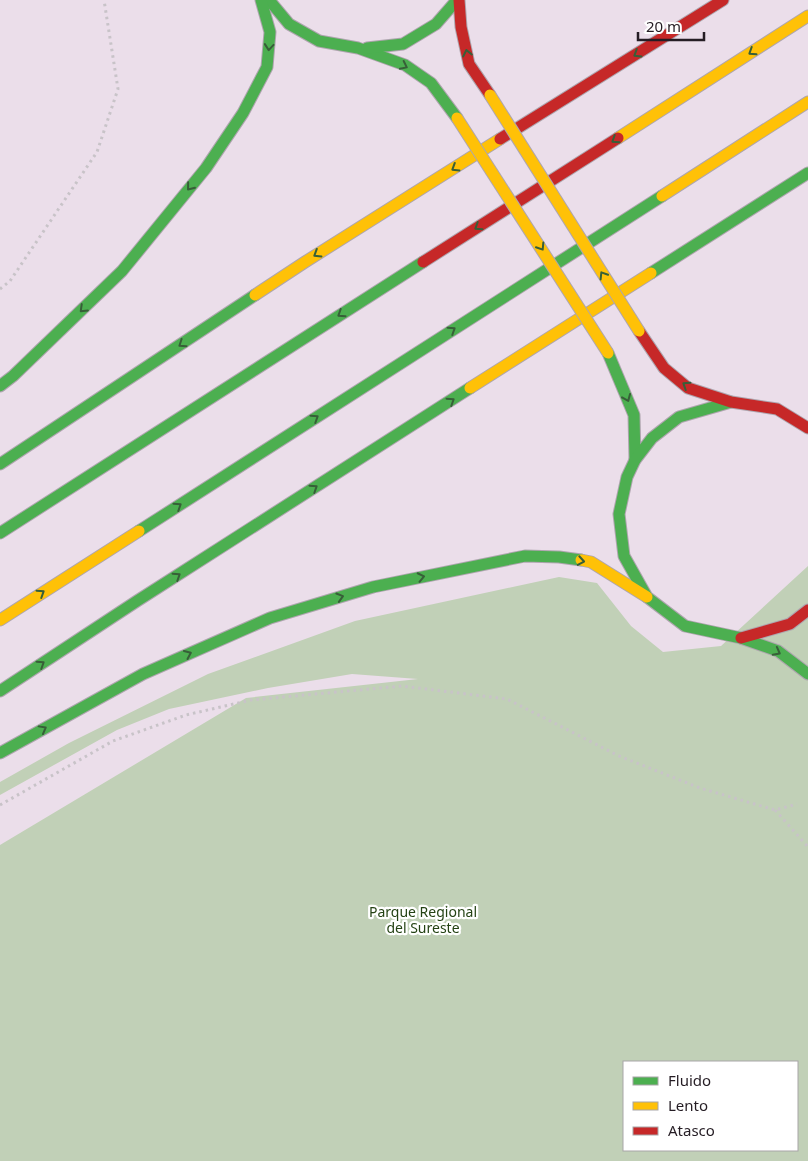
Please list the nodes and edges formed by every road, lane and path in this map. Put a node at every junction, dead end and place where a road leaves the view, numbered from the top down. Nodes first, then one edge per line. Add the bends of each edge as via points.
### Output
1 (104, 0) edge
2 (261, 0) edge
3 (269, 0) edge
4 (458, 0) edge
5 (723, 0) edge
6 (808, 16) edge
7 (358, 48) junction
8 (808, 102) edge
9 (808, 173) edge
10 (0, 289) edge
11 (0, 386) edge
12 (731, 402) junction
13 (808, 428) edge
14 (635, 460) junction
15 (0, 464) edge
16 (0, 533) edge
17 (646, 597) junction
18 (808, 610) edge
19 (0, 620) edge
20 (741, 638) junction
21 (808, 674) edge
22 (0, 691) edge
23 (0, 753) edge
24 (797, 804) dead end
25 (0, 805) edge
26 (775, 810) junction
27 (808, 847) edge

1 - 10 path via 118,89 97,152 10,281
2 -> 11 main road via 270,32 267,67 243,113 211,160 122,271
3 - 7 main road via 289,24 319,41
4 - 7 main road via 436,24 403,44
12 -> 4 main road, bridge via 688,388 664,368 639,332 469,64
5 -> 15 main road via 305,262
6 -> 16 main road
7 -> 14 main road, bridge via 405,65 431,83 457,118 608,353 634,415
19 -> 8 main road
22 -> 9 main road
12 - 13 main road via 776,409
12 - 14 main road via 680,417 652,438
14 - 17 main road via 627,476 619,514 624,556
17 - 20 main road via 684,626
23 -> 17 main road via 143,674 270,618 374,587 525,556 559,557 591,562
18 - 20 main road via 790,624
20 -> 21 main road via 778,651
24 - 26 path
25 - 26 path via 113,741 186,715 251,700 402,686 507,699 619,756 700,788
26 - 27 path

